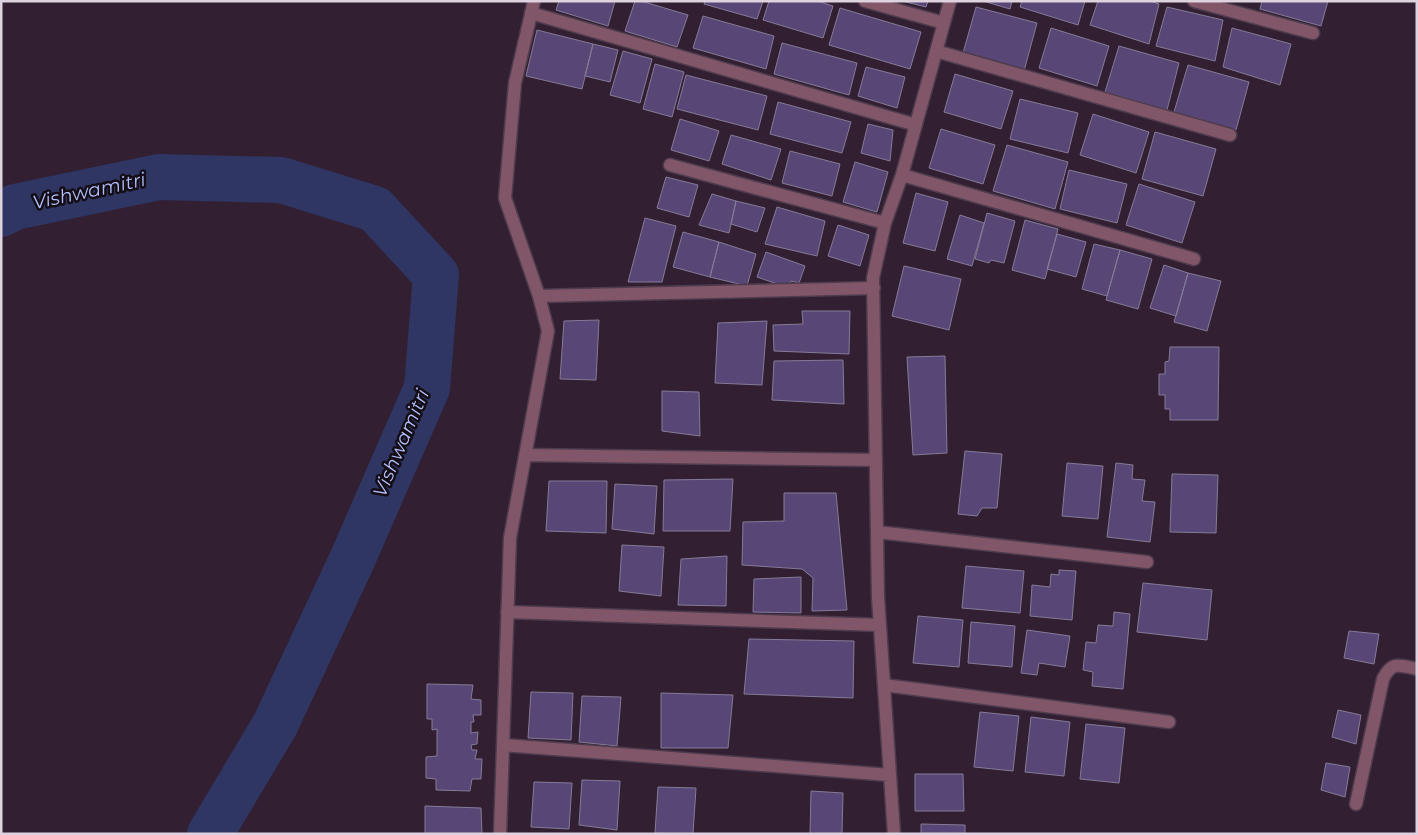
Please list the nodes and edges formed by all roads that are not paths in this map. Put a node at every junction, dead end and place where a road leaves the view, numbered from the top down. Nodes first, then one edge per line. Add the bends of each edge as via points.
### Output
1 (865, 1) edge
2 (950, 1) edge
3 (1194, 1) edge
4 (533, 7) edge
5 (944, 23) junction
6 (1313, 33) dead end
7 (936, 51) junction
8 (916, 125) junction
9 (1230, 135) dead end
10 (670, 165) dead end
11 (902, 175) junction
12 (886, 223) junction
13 (1194, 259) dead end
14 (874, 288) junction
15 (539, 296) junction
16 (525, 455) junction
17 (876, 460) junction
18 (877, 532) junction
19 (1147, 562) dead end
20 (507, 612) junction
21 (880, 625) junction
22 (1417, 669) edge
23 (884, 685) junction
24 (1169, 722) dead end
25 (502, 744) junction
26 (890, 775) junction
27 (1356, 804) dead end
28 (500, 834) edge
29 (894, 834) edge

1 - 5 street
2 - 5 street
3 - 6 street
4 - 8 street
4 - 15 street via 515,83 505,198
5 - 7 street
7 - 8 street
7 - 9 street
8 - 11 street
10 - 12 street
11 - 12 street
11 - 13 street
12 - 14 street via 873,278
14 - 15 street
14 - 17 street
15 - 16 street via 548,331
16 - 17 street
16 - 20 street via 510,538
17 - 18 street
18 - 19 street
18 - 21 street
20 - 21 street
20 - 25 street
21 - 23 street
22 - 27 street via 1393,666 1382,679
23 - 24 street
23 - 26 street
25 - 26 street
25 - 28 street
26 - 29 street

